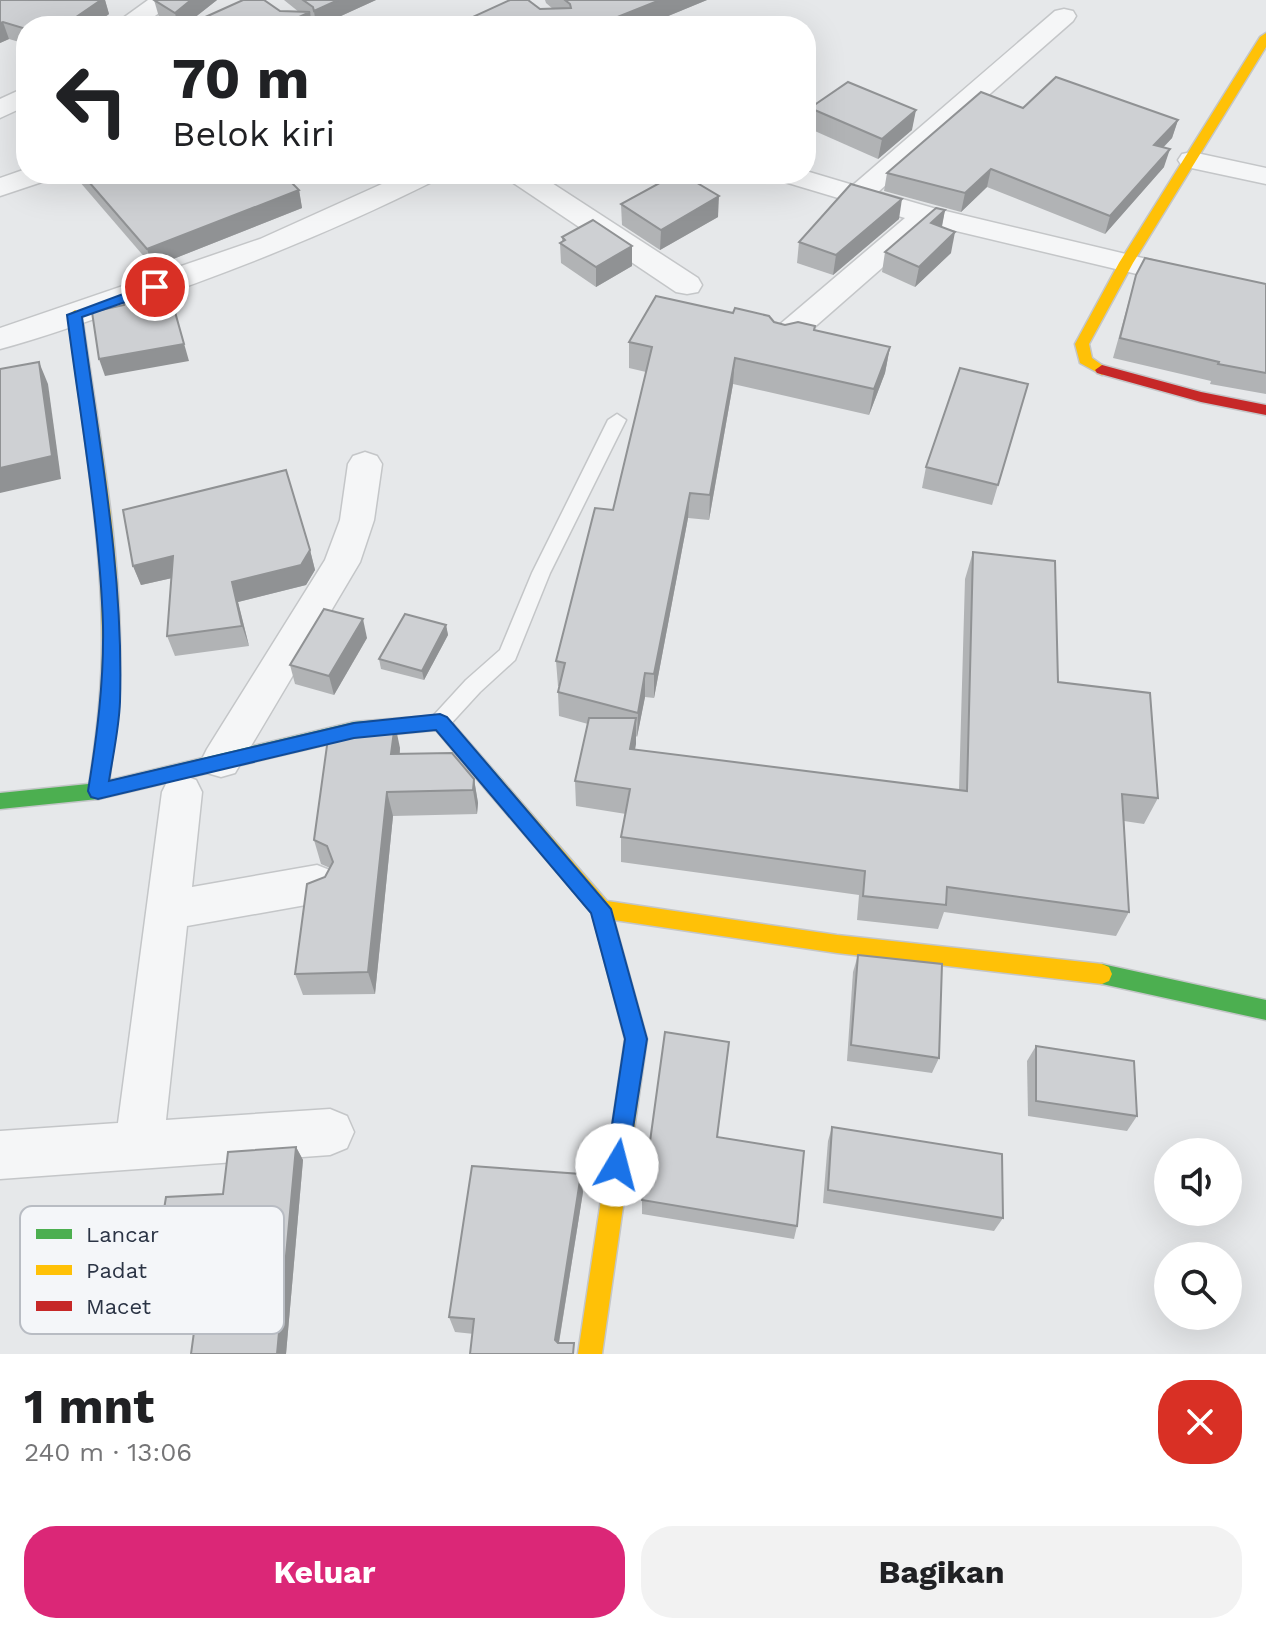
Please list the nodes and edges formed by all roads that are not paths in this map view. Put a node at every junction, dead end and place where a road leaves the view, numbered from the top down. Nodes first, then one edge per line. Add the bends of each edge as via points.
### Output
1 (165, 0) edge
2 (140, 16) edge
3 (1064, 16) dead end
4 (1266, 37) edge
5 (1192, 160) junction
6 (1266, 176) edge
7 (816, 183) edge
8 (405, 184) edge
9 (534, 184) edge
10 (857, 196) junction
11 (925, 215) junction
12 (1126, 263) junction
13 (1188, 278) edge
14 (687, 285) dead end
15 (75, 315) junction
16 (783, 338) edge
17 (0, 339) edge
18 (1266, 410) edge
19 (617, 420) dead end
20 (365, 464) dead end
21 (440, 722) junction
22 (221, 761) junction
23 (98, 791) junction
24 (182, 792) dead end
25 (0, 801) edge
26 (317, 884) edge
27 (601, 909) junction
28 (170, 910) junction
29 (1266, 1010) edge
30 (330, 1132) dead end
31 (139, 1144) junction
32 (0, 1155) edge
33 (590, 1354) edge

1 - 2 street
3 - 10 street
4 - 5 street
5 - 6 street
5 - 12 street
7 - 10 street
8 - 15 street via 312,228
9 - 14 street
10 - 11 street
11 - 12 street
11 - 16 street
12 - 13 street
12 - 18 street via 1082,344 1085,360 1094,368
15 - 17 street
15 - 23 street via 111,626 110,705
19 - 21 lane via 541,573 513,647
20 - 22 street via 357,520 342,562
21 - 22 street via 354,730
21 - 27 street
22 - 23 street
23 - 25 street
24 - 28 street
26 - 28 street
27 - 29 street via 837,944 1088,971
27 - 33 street via 636,1039
28 - 31 street
30 - 31 street
31 - 32 street

